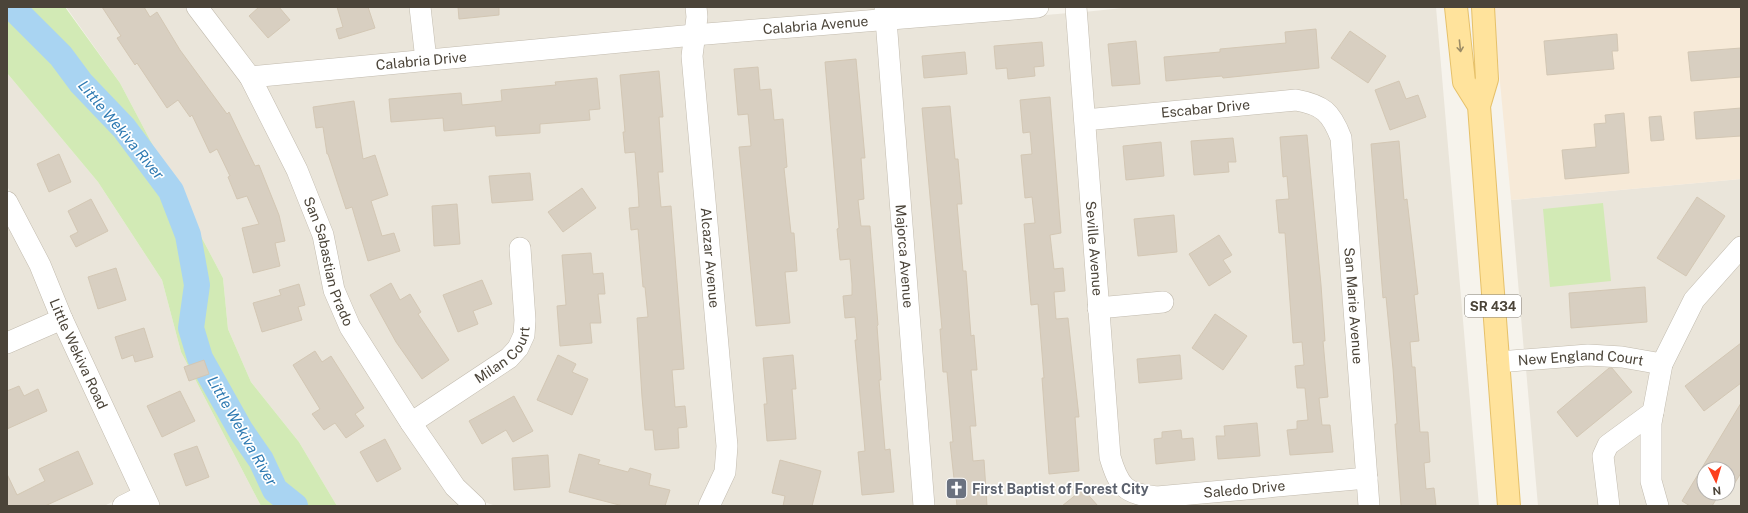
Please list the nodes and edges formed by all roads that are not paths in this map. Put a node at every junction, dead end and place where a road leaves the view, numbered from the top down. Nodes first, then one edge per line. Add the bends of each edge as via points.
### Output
1 (197, 7) edge
2 (420, 7) edge
3 (696, 7) edge
4 (1038, 7) edge
5 (1076, 7) edge
6 (1456, 7) edge
7 (1474, 7) edge
8 (1483, 7) edge
9 (886, 13) edge
10 (694, 35) junction
11 (592, 45) joint
12 (426, 60) junction
13 (1487, 61) junction
14 (250, 76) junction
15 (1479, 106) junction
16 (1325, 110) joint
17 (1085, 120) junction
18 (7, 202) edge
19 (1741, 247) edge
20 (520, 248) dead end
21 (1163, 302) dead end
22 (1098, 308) junction
23 (62, 319) junction
24 (7, 343) edge
25 (1498, 362) junction
26 (1662, 364) junction
27 (1653, 412) junction
28 (411, 423) junction
29 (1367, 478) junction
30 (1124, 487) joint
31 (146, 501) edge
32 (122, 506) edge
33 (475, 506) edge
34 (709, 506) edge
35 (924, 506) edge
36 (1369, 506) edge
37 (1509, 506) edge
38 (1609, 506) edge
39 (1658, 506) edge

1 - 14 street, San Sabastian Prado
2 - 12 street
3 - 10 street, Alcazar Avenue
4 - 9 street, Calabria Avenue
5 - 17 street, Seville Avenue
6 -> 15 main road, SR 434 via 1464,82
7 - 13 main road via 1477,40
8 - 13 main road, SR 434
9 - 10 street, Calabria Avenue
9 - 35 street, Majorca Avenue
10 - 11 street, Calabria Avenue
10 - 34 street, Alcazar Avenue via 692,56 727,446 725,472
11 - 12 street, Calabria Drive
12 - 14 street, Calabria Drive
13 - 15 main road, SR 434 via 1487,79
14 - 28 street, San Sabastian Prado via 298,170 323,235 334,290 350,326
15 - 25 main road, SR 434
16 - 17 street, Escabar Drive via 1313,103 1296,100
16 - 29 street, San Marie Avenue via 1336,124 1340,138
17 - 22 street, Seville Avenue
18 - 23 street, Little Wekiva Road via 40,265
19 - 26 street, New England Court via 1694,300
20 - 28 street, Milan Court via 525,320 524,335 518,348 509,358
21 - 22 street
22 - 30 street, Seville Avenue via 1110,457 1115,474
23 - 24 street
23 - 31 street, Little Wekiva Road
25 - 26 street, New England Court via 1588,355 1622,357
25 - 37 main road, SR 434
26 - 27 street, New England Court
27 - 38 street via 1608,444 1603,456
27 - 39 street, New England Court via 1651,481
28 - 33 street, San Sabastian Prado via 456,487
29 - 30 street, Saledo Drive via 1157,497 1140,495
29 - 36 street, San Marie Avenue
31 - 32 street

